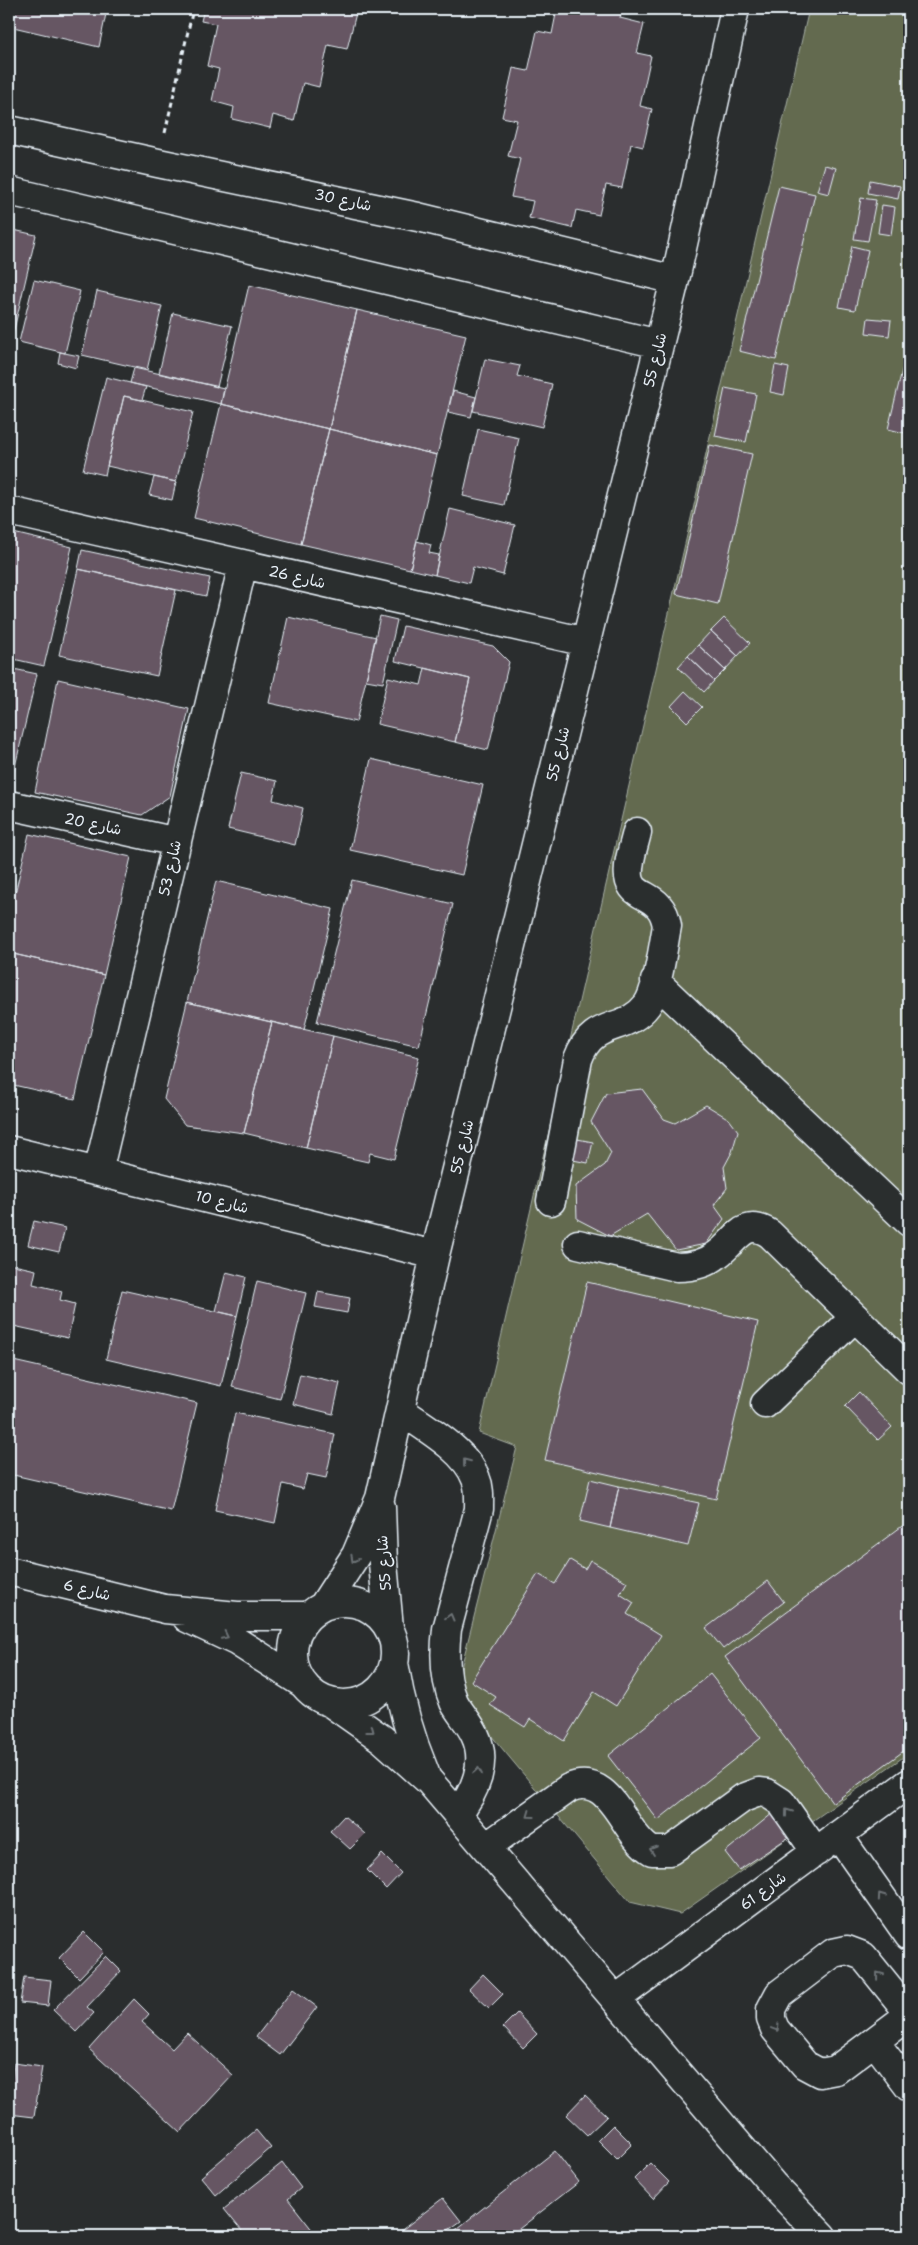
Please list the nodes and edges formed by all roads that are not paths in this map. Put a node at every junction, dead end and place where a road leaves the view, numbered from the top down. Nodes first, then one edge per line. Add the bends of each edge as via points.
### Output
1 (735, 9) edge
2 (9, 130) edge
3 (9, 191) edge
4 (675, 280) junction
5 (659, 344) junction
6 (9, 511) edge
7 (243, 564) junction
8 (586, 642) junction
9 (9, 805) edge
10 (637, 832) dead end
11 (177, 842) junction
12 (655, 980) junction
13 (9, 1150) edge
14 (98, 1172) junction
15 (551, 1201) dead end
16 (909, 1222) edge
17 (578, 1244) dead end
18 (435, 1255) junction
19 (855, 1317) junction
20 (909, 1370) edge
21 (765, 1404) dead end
22 (400, 1410) junction
23 (380, 1498) junction
24 (9, 1571) edge
25 (165, 1609) junction
26 (316, 1612) junction
27 (389, 1628) junction
28 (394, 1663) junction
29 (302, 1683) junction
30 (331, 1703) junction
31 (429, 1781) junction
32 (909, 1783) edge
33 (457, 1814) junction
34 (838, 1835) junction
35 (486, 1847) junction
36 (816, 1852) junction
37 (909, 1936) edge
38 (616, 1999) junction
39 (909, 2014) edge
40 (875, 2042) junction
41 (909, 2087) edge
42 (774, 2186) junction
43 (802, 2236) edge
44 (822, 2236) edge

1 - 4 street, شارع 55
2 - 4 street, شارع 30 via 158,164 418,216
3 - 5 street
4 - 5 street, شارع 55
5 - 8 street, شارع 55
6 - 7 street, شارع 26
7 - 8 street, شارع 26
7 - 11 street, شارع 53
8 - 18 street, شارع 55
9 - 11 street, شارع 20
10 - 12 street via 629,880 641,895 656,903 666,918 667,926
11 - 14 street, شارع 53
12 - 15 street via 648,1004 639,1013 627,1021 601,1029 582,1047
12 - 16 street
13 - 14 street, شارع 10
14 - 18 street, شارع 10
17 - 19 street via 689,1267 715,1257 745,1230 763,1229
18 - 22 street, شارع 55
19 - 20 street
19 - 21 street
22 - 23 street, شارع 55
33 -> 22 street via 474,1789 480,1758 475,1734 454,1701 448,1682 445,1647 479,1509 479,1494 476,1479 459,1454
23 -> 26 street, شارع 55 via 356,1555
23 - 27 street, شارع 55
24 - 25 street, شارع 6
25 - 26 street, شارع 6 via 237,1616
25 -> 29 street, شارع 6 via 236,1641
26 - 27 street via 338,1602 353,1602 380,1616
26 - 29 street via 298,1631 293,1648 294,1666
27 - 28 street via 394,1639
28 - 30 street via 378,1692 347,1704
28 - 31 street via 410,1735
29 - 30 street
30 -> 31 street via 382,1738
31 - 33 street
32 - 34 street, شارع 61
33 - 35 street
34 - 36 street, شارع 61
37 -> 34 street
36 -> 35 street via 781,1802 767,1793 758,1792 743,1798 670,1850 652,1851 639,1840 606,1794 588,1784 569,1788
35 - 38 street
36 - 38 street, شارع 61
38 - 42 street
39 - 40 street
39 -> 40 street via 864,1956 847,1950 833,1953 779,1994 771,2009 776,2029 804,2065 820,2072 836,2070
40 - 41 street
42 - 43 street
42 - 44 street

